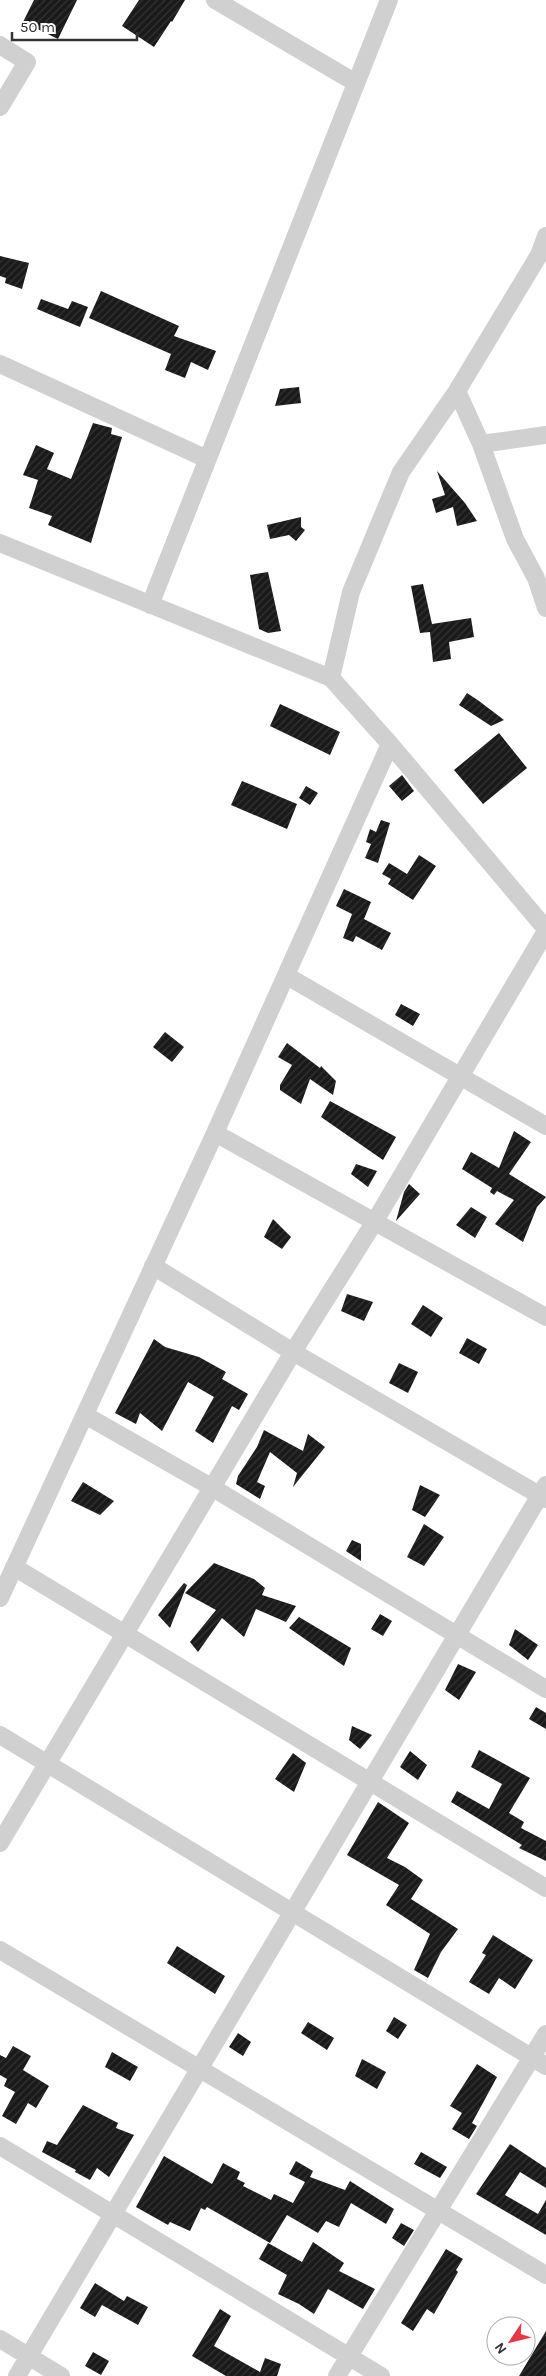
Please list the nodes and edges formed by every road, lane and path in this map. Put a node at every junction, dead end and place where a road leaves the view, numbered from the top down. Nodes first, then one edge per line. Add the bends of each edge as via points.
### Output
1 (215, 0) edge
2 (389, 0) edge
3 (0, 45) edge
4 (356, 83) junction
5 (0, 107) edge
6 (546, 236) edge
7 (0, 364) edge
8 (457, 392) junction
9 (546, 435) edge
10 (481, 444) junction
11 (207, 459) junction
12 (0, 543) edge
13 (541, 580) edge
14 (150, 605) junction
15 (546, 608) edge
16 (331, 678) junction
17 (390, 744) junction
18 (546, 930) edge
19 (287, 976) junction
20 (460, 1075) junction
21 (546, 1126) edge
22 (216, 1133) junction
23 (375, 1221) junction
24 (153, 1266) junction
25 (546, 1318) edge
26 (293, 1352) junction
27 (85, 1415) junction
28 (212, 1488) junction
29 (544, 1493) edge
30 (14, 1567) junction
31 (0, 1598) edge
32 (124, 1635) junction
33 (457, 1636) junction
34 (546, 1689) edge
35 (0, 1735) edge
36 (47, 1764) junction
37 (369, 1783) junction
38 (0, 1843) edge
39 (546, 1888) edge
40 (293, 1911) junction
41 (0, 1950) edge
42 (546, 2034) edge
43 (539, 2061) edge
44 (199, 2069) junction
45 (0, 2146) edge
46 (438, 2210) junction
47 (113, 2214) junction
48 (546, 2275) edge
49 (0, 2339) edge
50 (29, 2356) junction
51 (349, 2357) junction
52 (17, 2376) edge
53 (61, 2376) edge
54 (338, 2376) edge
55 (381, 2376) edge

1 - 4 street
2 - 4 street
3 - 5 street via 26,62
4 - 11 street
6 - 8 street via 539,255
7 - 11 street
8 - 10 street
8 - 16 street via 400,472 351,592
9 - 10 street
10 - 13 street via 515,539
11 - 14 street
12 - 14 street
13 - 15 street
14 - 16 street
16 - 17 street
17 - 18 street
17 - 19 street
18 - 20 street
19 - 20 street
19 - 22 street
20 - 21 street
20 - 23 street
22 - 23 street
22 - 24 street
23 - 25 street
23 - 26 street
24 - 26 street
24 - 27 street
26 - 28 street
26 - 29 street
27 - 28 street
27 - 30 street
28 - 32 street
28 - 33 street
29 - 33 street
30 - 31 street
30 - 32 street
32 - 36 street
32 - 37 street
33 - 34 street
33 - 37 street
35 - 36 street
36 - 38 street
36 - 40 street
37 - 39 street
37 - 40 street
40 - 43 street
40 - 44 street
41 - 44 street
42 - 43 street
43 - 46 street
44 - 46 street
44 - 47 street
45 - 47 street
46 - 48 street
46 - 51 street
47 - 50 street
47 - 51 street
49 - 50 street
50 - 52 street
50 - 53 street
51 - 54 street
51 - 55 street

